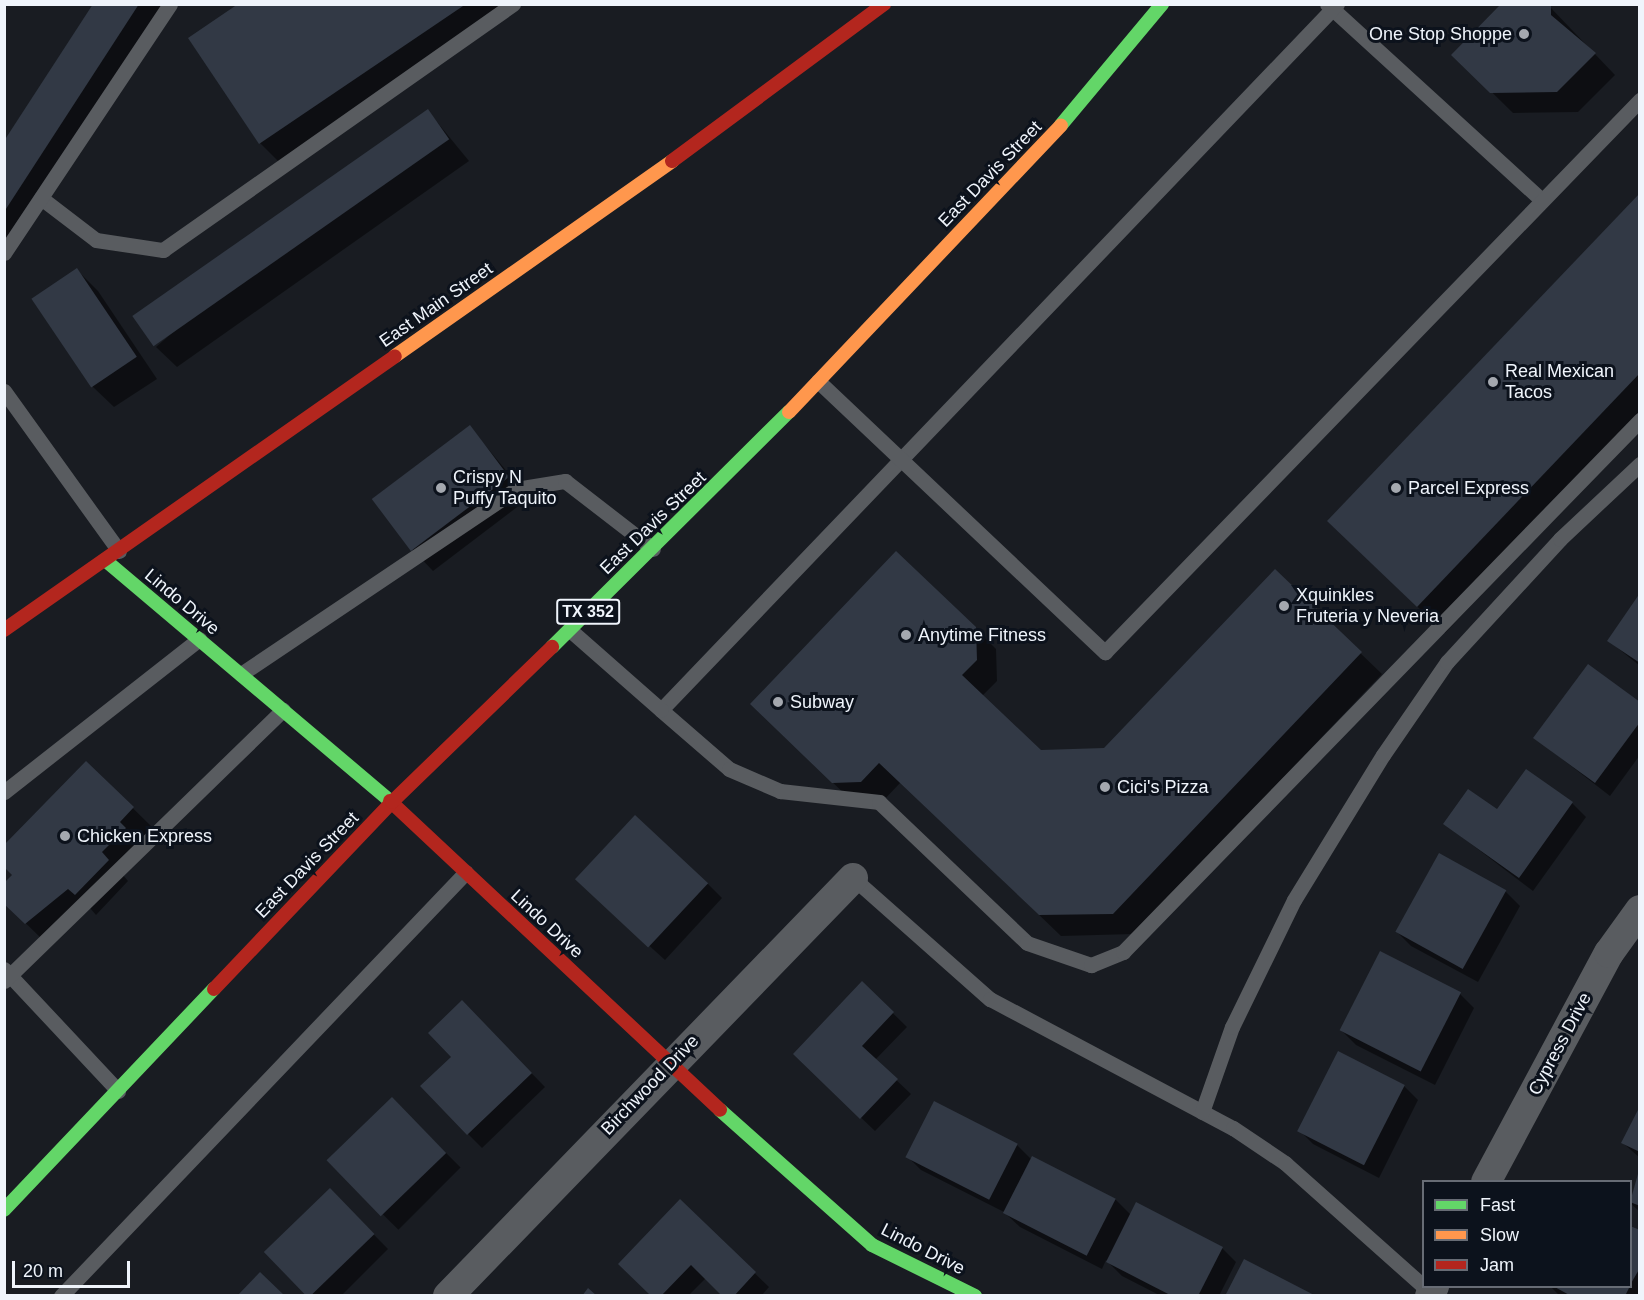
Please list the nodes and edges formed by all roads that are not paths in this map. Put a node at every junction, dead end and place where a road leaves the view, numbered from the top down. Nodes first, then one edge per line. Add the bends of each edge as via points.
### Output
1 (170, 4) edge
2 (513, 4) edge
3 (884, 4) edge
4 (1162, 4) edge
5 (1332, 6) edge
6 (1640, 100) edge
7 (41, 198) junction
8 (1542, 200) junction
9 (4, 253) edge
10 (818, 381) junction
11 (4, 390) edge
12 (1640, 420) edge
13 (904, 461) junction
14 (1640, 464) edge
15 (653, 549) junction
16 (119, 551) junction
17 (105, 561) junction
18 (4, 630) edge
19 (570, 630) junction
20 (199, 639) junction
21 (241, 674) junction
22 (283, 710) junction
23 (661, 710) junction
24 (4, 792) edge
25 (392, 802) junction
26 (466, 872) junction
27 (853, 878) joint
28 (1640, 910) edge
29 (6, 975) edge
30 (669, 1064) junction
31 (118, 1090) junction
32 (1202, 1112) junction
33 (1487, 1180) edge
34 (4, 1210) edge
35 (1422, 1284) edge
36 (62, 1296) edge
37 (448, 1296) edge
38 (975, 1296) edge

1 - 7 lane
2 - 7 lane via 163,250 96,240
3 - 16 main road, East Main Street via 709,135
4 - 10 main road, East Davis Street / TX 352 via 1072,114
5 - 8 lane
5 - 13 lane
6 - 8 lane
7 - 9 lane
8 - 13 lane via 1105,652
10 - 13 lane
10 - 15 main road, East Davis Street / TX 352
11 - 16 lane
12 - 23 lane via 1123,952 1091,965 1027,943 879,802 780,790 729,770
13 - 23 lane
14 - 32 lane via 1560,539 1447,662 1383,755 1294,900 1232,1027
15 - 19 main road, East Davis Street / TX 352
15 - 21 lane via 565,481 516,489
16 - 17 main road, East Main Street
17 - 18 main road, East Main Street
17 - 20 main road, Lindo Drive
19 - 23 lane
19 - 25 main road, East Davis Street / TX 352
20 - 21 main road, Lindo Drive
20 - 24 lane
21 - 22 main road, Lindo Drive
22 - 25 main road, Lindo Drive
22 - 29 lane
25 - 26 main road, Lindo Drive
25 - 31 main road, East Davis Street / TX 352
26 - 30 main road, Lindo Drive
26 - 36 lane
27 - 30 street, Birchwood Drive
27 - 32 lane via 990,999
28 - 33 street, Cypress Drive via 1609,953
29 - 31 lane
30 - 37 street, Birchwood Drive
30 - 38 main road, Lindo Drive via 872,1245
31 - 34 main road, East Davis Street / TX 352
32 - 35 lane via 1285,1163

